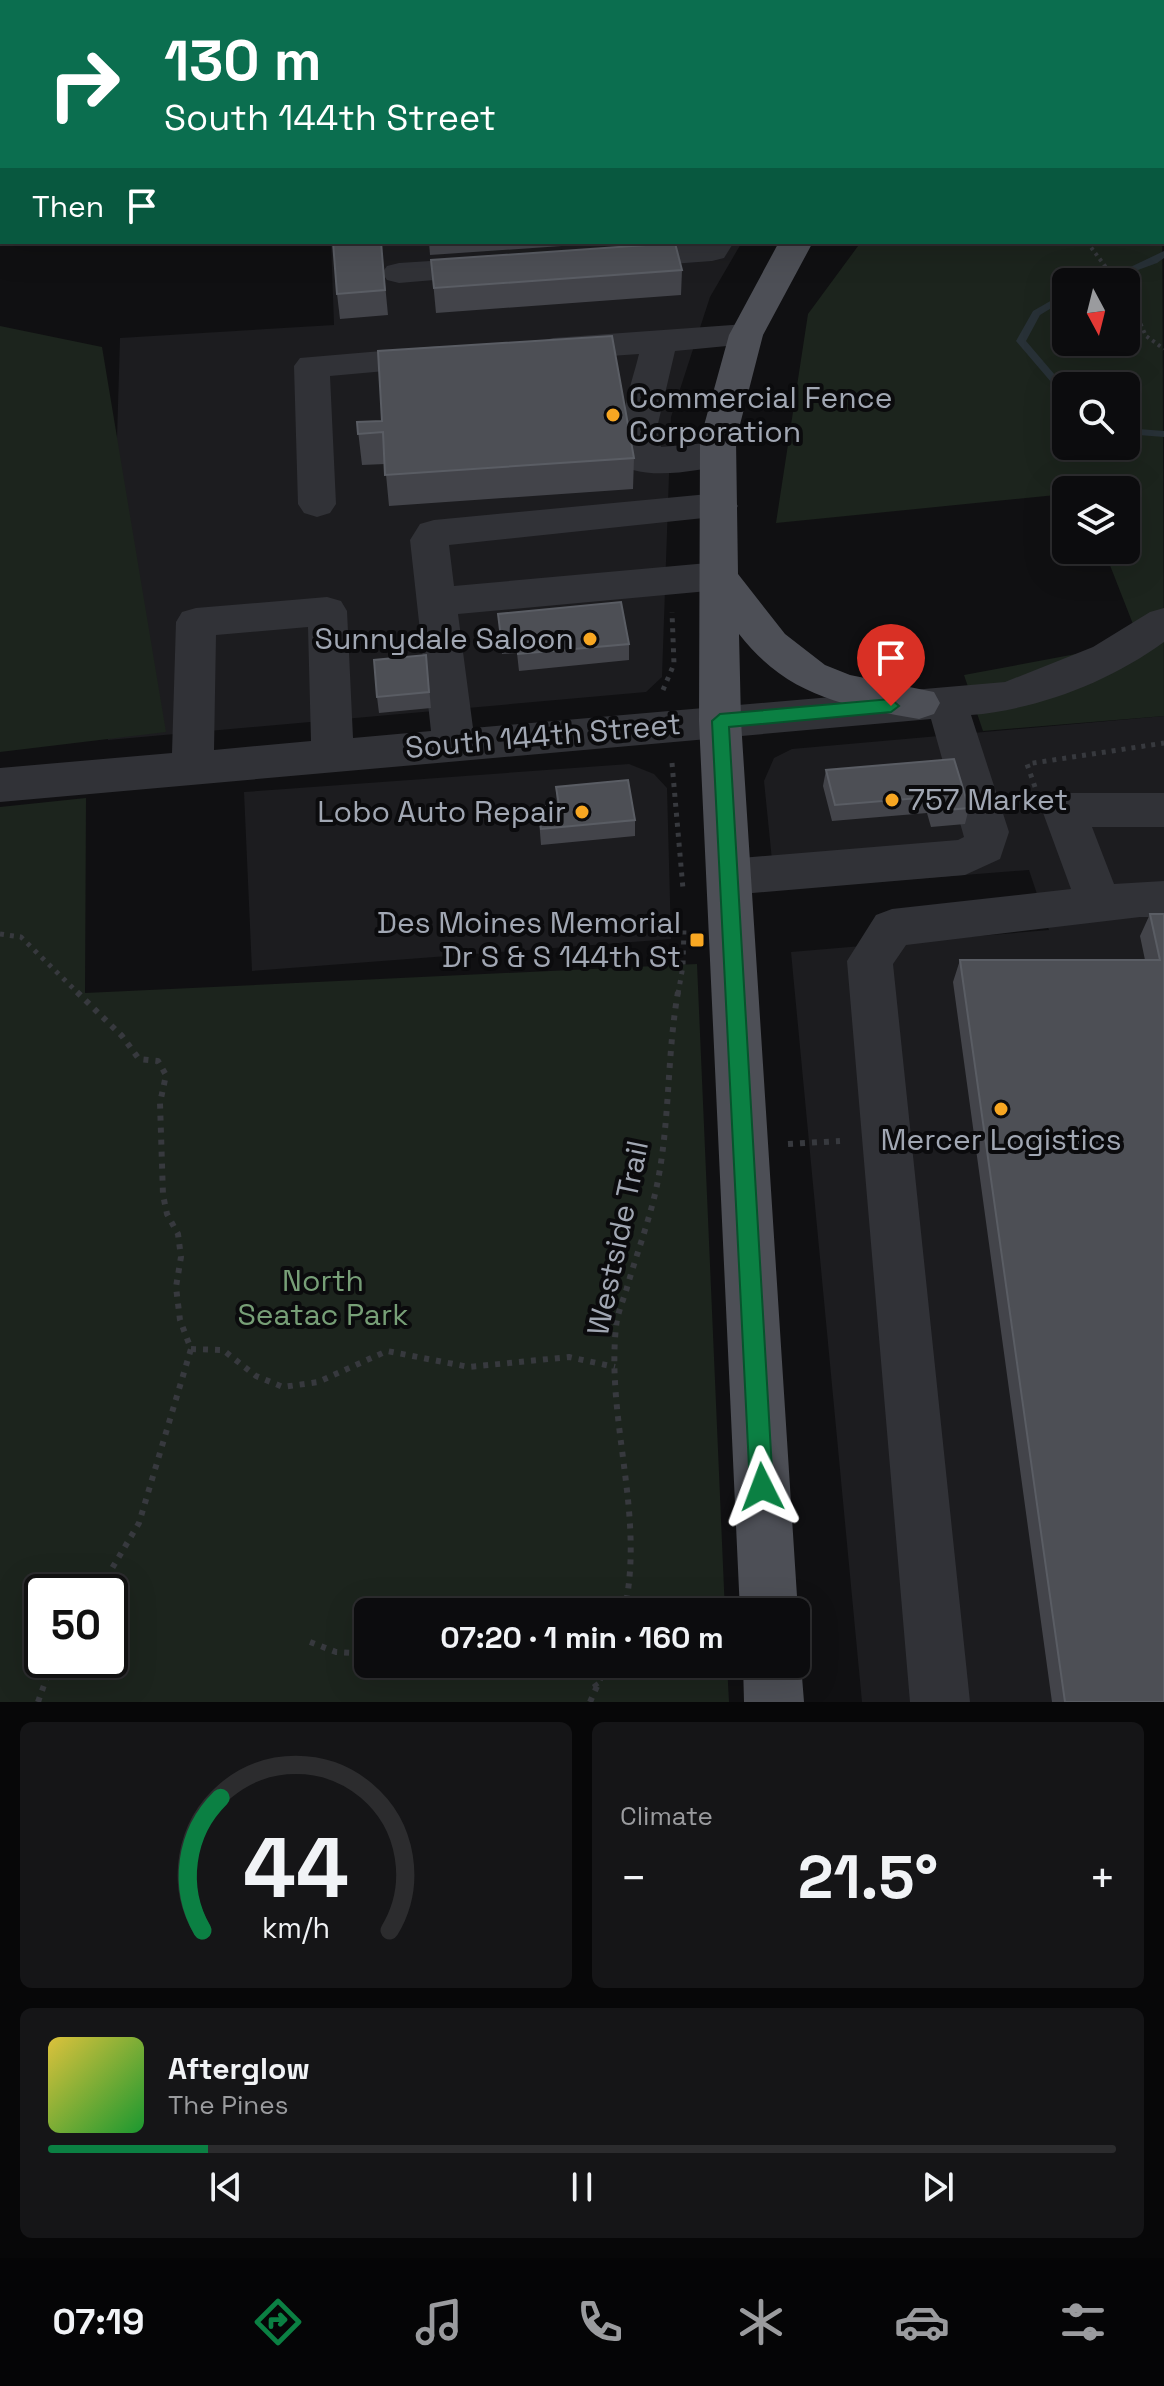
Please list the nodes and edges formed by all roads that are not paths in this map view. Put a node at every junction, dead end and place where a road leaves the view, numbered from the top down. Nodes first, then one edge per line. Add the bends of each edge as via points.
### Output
1 (716, 244) edge
2 (795, 244) edge
3 (587, 260) edge
4 (524, 264) edge
5 (399, 274) edge
6 (746, 335) junction
7 (660, 341) junction
8 (517, 352) edge
9 (470, 355) edge
10 (718, 454) junction
11 (317, 504) dead end
12 (719, 506) junction
13 (719, 576) junction
14 (438, 602) junction
15 (1164, 623) edge
16 (933, 702) junction
17 (720, 721) junction
18 (454, 744) junction
19 (333, 755) junction
20 (193, 768) junction
21 (0, 785) edge
22 (1164, 810) edge
23 (729, 877) junction
24 (1164, 899) edge
25 (1099, 904) junction
26 (768, 1598) edge
27 (773, 1678) edge
28 (774, 1702) edge
29 (940, 1702) edge

1 - 3 street via 712,251
2 - 6 main road
4 - 5 street
6 - 7 street
6 - 10 main road
7 - 8 street
7 - 10 street via 639,428 646,461
9 - 11 street via 312,366
10 - 12 main road
12 - 13 main road
12 - 14 street via 439,530 429,540
13 - 14 street
13 - 16 main road via 761,634 810,675 843,688
13 - 17 main road
14 - 18 street
15 - 16 street, South 144th Street via 1065,679 1005,697
16 - 17 street, South 144th Street
16 - 23 street via 987,832 984,847 965,857
17 - 18 street, South 144th Street
17 - 23 main road
18 - 19 street, South 144th Street
19 - 20 street, South 144th Street
19 - 20 street via 327,611 196,622
20 - 21 street, South 144th Street
22 - 25 street via 1064,810
23 - 26 main road
24 - 25 street
25 - 29 street via 892,928 870,961
27 - 28 main road

